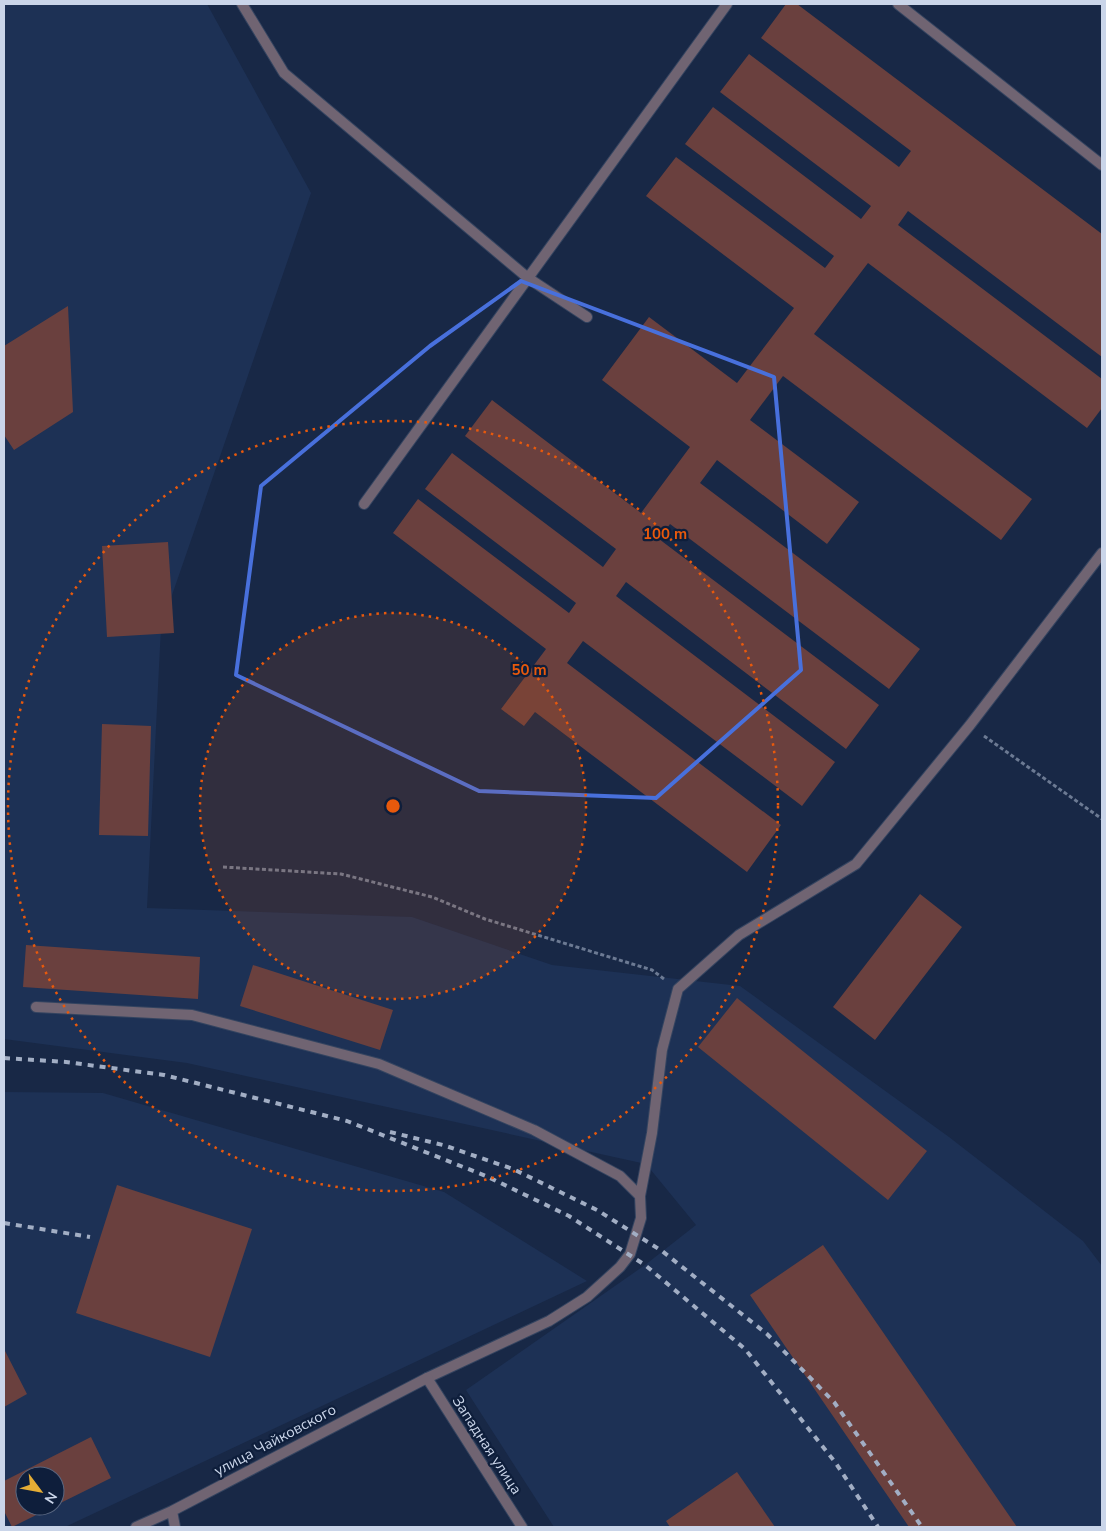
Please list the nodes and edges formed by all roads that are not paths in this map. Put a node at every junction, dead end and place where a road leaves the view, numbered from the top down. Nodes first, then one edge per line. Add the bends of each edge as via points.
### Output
1 (242, 4) edge
2 (727, 4) edge
3 (898, 4) edge
4 (1102, 165) edge
5 (528, 278) junction
6 (587, 317) dead end
7 (364, 504) dead end
8 (1102, 553) edge
9 (36, 1007) dead end
10 (640, 1196) junction
11 (427, 1378) junction
12 (172, 1511) junction
13 (136, 1527) edge
14 (175, 1527) edge
15 (522, 1527) edge

1 - 5 street via 284,73
2 - 5 street
3 - 4 street
5 - 6 street
5 - 7 street
8 - 10 street, улица Чайковского via 970,725 856,864 739,935 678,989 662,1050
9 - 10 street via 192,1015 378,1064 534,1130 620,1176
10 - 11 street, улица Чайковского via 641,1218 630,1254 587,1297 549,1321
11 - 12 street, улица Чайковского
11 - 15 street, Западная улица
12 - 13 street, улица Чайковского
12 - 14 street

